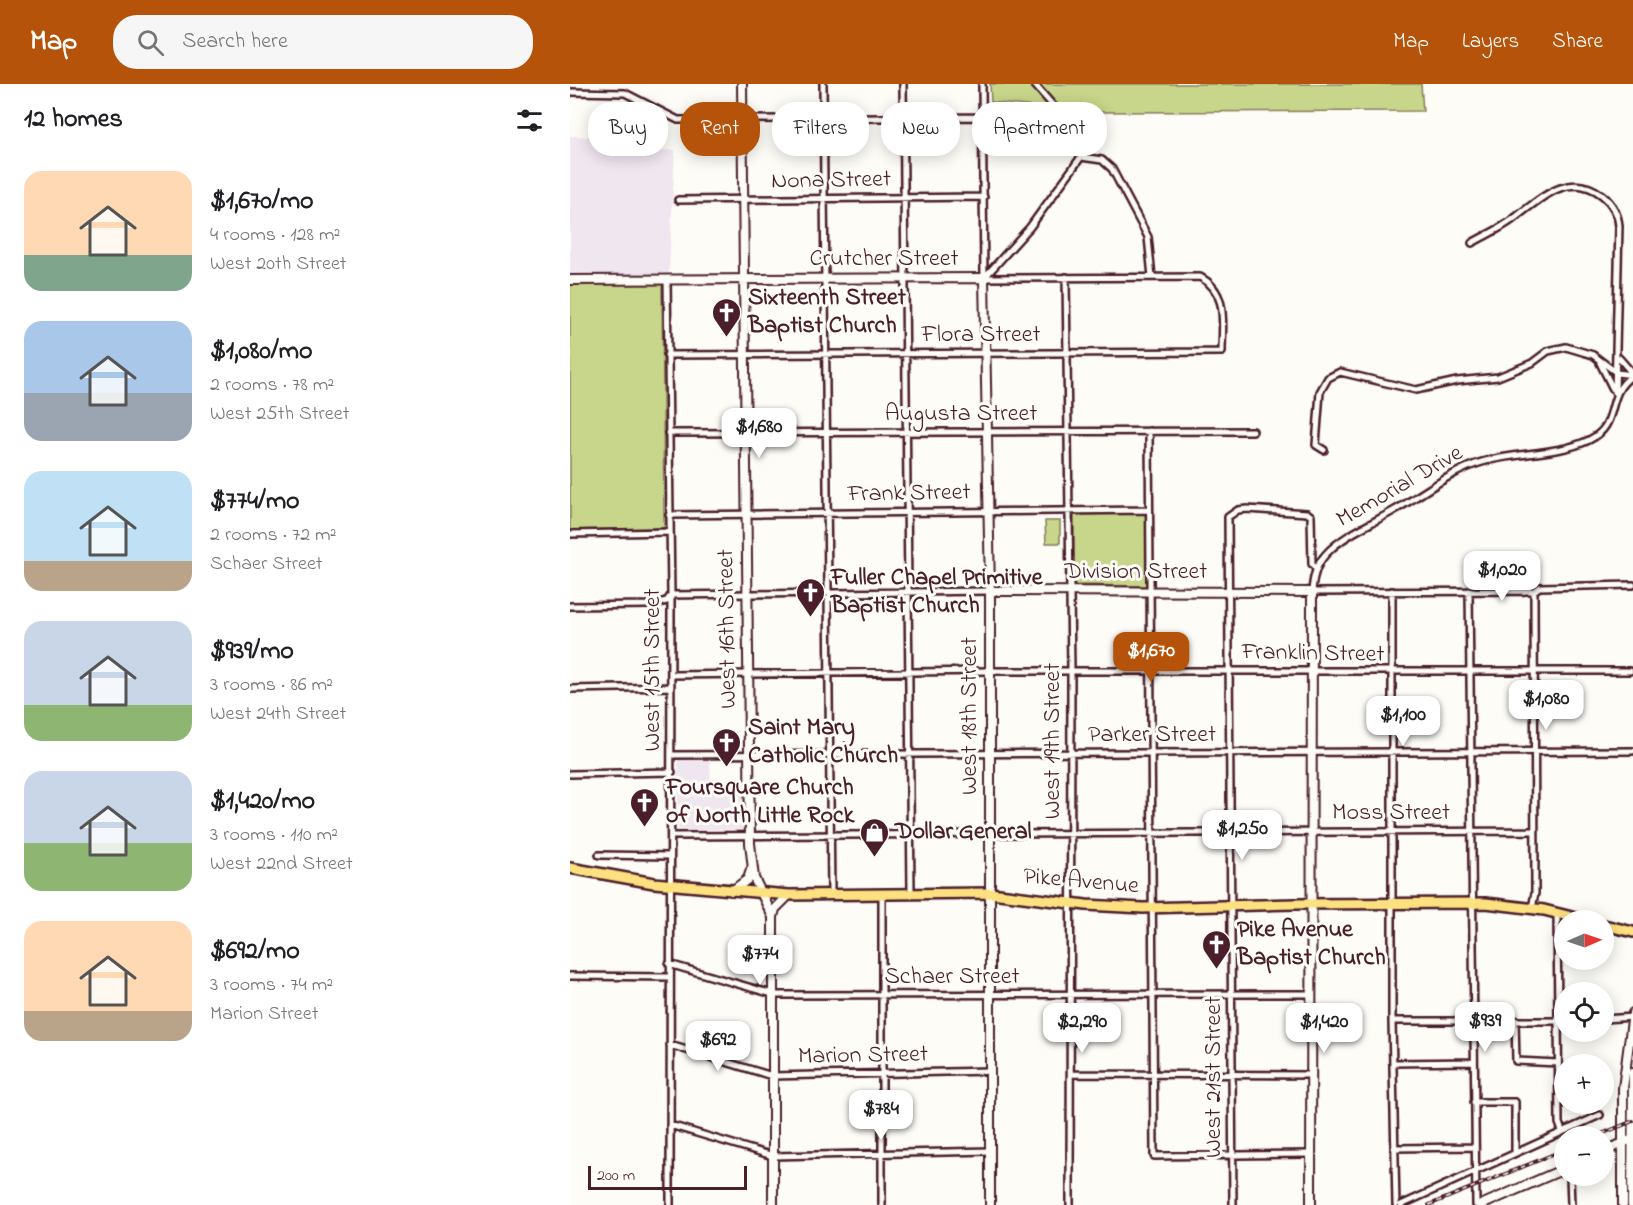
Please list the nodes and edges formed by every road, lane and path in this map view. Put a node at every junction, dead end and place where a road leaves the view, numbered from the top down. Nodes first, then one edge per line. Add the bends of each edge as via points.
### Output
1 (742, 84) edge
2 (823, 84) edge
3 (903, 84) edge
4 (982, 84) edge
5 (1035, 84) edge
6 (570, 92) edge
7 (743, 102) edge
8 (823, 102) edge
9 (903, 102) edge
10 (983, 102) edge
11 (680, 120) edge
12 (743, 156) edge
13 (823, 156) edge
14 (903, 156) edge
15 (983, 156) edge
16 (1081, 157) junction
17 (984, 197) junction
18 (904, 198) junction
19 (824, 199) junction
20 (678, 200) dead end
21 (744, 200) junction
22 (1472, 243) dead end
23 (906, 277) junction
24 (1066, 277) junction
25 (1152, 277) junction
26 (825, 278) junction
27 (984, 278) junction
28 (667, 279) junction
29 (744, 279) junction
30 (570, 280) edge
31 (1222, 352) joint
32 (985, 353) junction
33 (1067, 353) junction
34 (826, 354) junction
35 (906, 354) junction
36 (667, 355) junction
37 (745, 355) junction
38 (1596, 357) junction
39 (1618, 357) junction
40 (1617, 373) junction
41 (1633, 375) edge
42 (1615, 396) junction
43 (1067, 431) junction
44 (1149, 431) junction
45 (1253, 431) dead end
46 (986, 432) junction
47 (668, 433) junction
48 (826, 433) junction
49 (906, 433) junction
50 (746, 434) junction
51 (1323, 450) dead end
52 (1149, 510) junction
53 (1069, 511) junction
54 (987, 512) junction
55 (827, 513) junction
56 (907, 513) junction
57 (747, 514) junction
58 (669, 515) junction
59 (670, 532) junction
60 (570, 534) edge
61 (1316, 569) junction
62 (1633, 585) edge
63 (990, 591) junction
64 (1070, 591) junction
65 (1150, 591) junction
66 (1229, 591) junction
67 (1392, 591) junction
68 (1469, 591) junction
69 (1534, 591) junction
70 (908, 592) junction
71 (1312, 592) junction
72 (828, 593) junction
73 (747, 594) junction
74 (671, 595) junction
75 (570, 606) edge
76 (990, 671) junction
77 (1149, 671) junction
78 (1229, 671) junction
79 (1630, 671) dead end
80 (1071, 672) junction
81 (1312, 672) junction
82 (1469, 672) junction
83 (1534, 672) junction
84 (909, 673) junction
85 (1392, 673) junction
86 (748, 674) junction
87 (829, 674) junction
88 (671, 675) junction
89 (671, 687) junction
90 (570, 689) edge
91 (1534, 751) junction
92 (1633, 751) edge
93 (1312, 752) junction
94 (1392, 752) junction
95 (1470, 752) junction
96 (1071, 753) junction
97 (1150, 753) junction
98 (1230, 753) junction
99 (909, 754) junction
100 (989, 754) junction
101 (672, 755) junction
102 (749, 755) junction
103 (830, 755) junction
104 (672, 772) junction
105 (570, 774) edge
106 (1312, 831) junction
107 (1470, 831) junction
108 (1534, 831) junction
109 (1230, 832) junction
110 (1392, 832) junction
111 (1072, 833) junction
112 (1151, 833) junction
113 (910, 834) junction
114 (990, 834) junction
115 (750, 835) junction
116 (830, 835) junction
117 (671, 836) junction
118 (599, 855) dead end
119 (670, 856) junction
120 (570, 868) edge
121 (751, 868) junction
122 (669, 885) junction
123 (732, 891) junction
124 (762, 893) junction
125 (882, 893) junction
126 (911, 893) junction
127 (991, 893) junction
128 (831, 894) junction
129 (789, 895) junction
130 (1072, 903) junction
131 (1311, 904) junction
132 (1392, 904) junction
133 (1471, 904) junction
134 (1231, 906) junction
135 (1151, 908) junction
136 (1532, 908) junction
137 (1554, 912) edge
138 (773, 917) junction
139 (1614, 927) edge
140 (1633, 932) edge
141 (669, 964) junction
142 (570, 976) edge
143 (669, 977) junction
144 (773, 994) junction
145 (990, 994) junction
146 (1071, 994) junction
147 (1152, 994) junction
148 (1232, 994) junction
149 (1311, 994) junction
150 (882, 995) junction
151 (1633, 1016) edge
152 (1614, 1018) edge
153 (1515, 1020) junction
154 (1392, 1021) junction
155 (1473, 1021) junction
156 (1554, 1021) edge
157 (670, 1045) junction
158 (1473, 1062) junction
159 (1393, 1063) junction
160 (1554, 1064) edge
161 (990, 1071) junction
162 (1633, 1073) edge
163 (882, 1074) junction
164 (1071, 1074) junction
165 (1152, 1075) junction
166 (1232, 1075) junction
167 (1311, 1075) junction
168 (772, 1076) junction
169 (1474, 1102) junction
170 (1600, 1115) dead end
171 (670, 1125) junction
172 (1574, 1126) edge
173 (1554, 1135) edge
174 (1633, 1139) edge
175 (1623, 1143) junction
176 (1474, 1147) junction
177 (1614, 1147) edge
178 (1394, 1148) junction
179 (990, 1151) junction
180 (882, 1153) junction
181 (1515, 1153) junction
182 (1311, 1154) junction
183 (773, 1155) junction
184 (1233, 1155) junction
185 (1474, 1172) junction
186 (1554, 1173) edge
187 (1570, 1186) edge
188 (670, 1205) edge
189 (773, 1205) edge
190 (882, 1205) edge
191 (990, 1205) edge
192 (1070, 1205) edge
193 (1233, 1205) edge
194 (1311, 1205) edge
195 (1396, 1205) edge
196 (1401, 1205) edge
197 (1476, 1205) edge
198 (1481, 1205) edge
199 (1571, 1205) edge
200 (1623, 1205) edge
201 (1632, 1205) edge

1 - 7 street, West 16th Street
2 - 8 street
3 - 9 street
4 - 10 street, West 18th Street
5 - 16 street via 1056,109
6 - 11 street via 625,93
12 - 21 street, West 16th Street
13 - 19 street
14 - 18 street
15 - 17 street, West 18th Street
16 - 25 street via 1102,160 1112,169 1148,237
16 - 27 street via 1030,227
17 - 18 street, Nona Street
17 - 27 street, West 18th Street
18 - 19 street, Nona Street
18 - 23 street
19 - 21 street, Nona Street
19 - 26 street
20 - 21 street, Nona Street
21 - 29 street, West 16th Street
22 - 39 street via 1558,188 1574,185 1600,193 1614,208 1619,226
23 - 26 street, Crutcher Street
23 - 27 street, Crutcher Street
23 - 35 street
24 - 25 street, Crutcher Street
24 - 27 street, Crutcher Street
24 - 33 street, West 19th Street
25 - 31 street, Crutcher Street via 1198,276 1208,281 1222,303
26 - 29 street, Crutcher Street
26 - 34 street
27 - 32 street, West 18th Street
28 - 29 street, Crutcher Street
28 - 30 street, Crutcher Street
28 - 36 street, West 15th Street
29 - 37 street, West 16th Street
31 - 33 street, Flora Street
32 - 33 street, Flora Street
32 - 35 street, Flora Street
32 - 46 street, West 18th Street
33 - 43 street, West 19th Street
34 - 35 street, Flora Street
34 - 37 street, Flora Street
34 - 48 street
35 - 49 street
36 - 37 street, Flora Street
36 - 47 street, West 15th Street
37 - 50 street, West 16th Street
38 - 40 street
38 - 42 street via 1610,378
38 - 51 street via 1576,349 1557,348 1498,376 1416,390 1356,374 1336,373 1320,392 1316,445
39 - 40 street
39 - 41 street
40 - 41 street
40 - 42 street
41 - 42 street, Memorial Drive via 1621,383
42 - 61 street, Memorial Drive via 1605,428 1591,439 1573,446 1482,462 1458,473 1336,544
43 - 44 street, Augusta Street
43 - 46 street, Augusta Street
43 - 53 street, West 19th Street
44 - 45 street, Augusta Street
44 - 52 street
46 - 49 street, Augusta Street
46 - 54 street, West 18th Street
47 - 50 street, Augusta Street
47 - 58 street, West 15th Street
48 - 49 street, Augusta Street
48 - 50 street, Augusta Street
48 - 55 street
49 - 56 street
50 - 57 street, West 16th Street
52 - 53 street, Frank Street
52 - 65 street
53 - 54 street, Frank Street
53 - 64 street, West 19th Street
54 - 56 street, Frank Street
54 - 63 street, West 18th Street
55 - 56 street, Frank Street
55 - 57 street, Frank Street
55 - 72 street
56 - 70 street
57 - 58 street, Frank Street
57 - 73 street, West 16th Street
58 - 59 street, West 15th Street
59 - 60 street
59 - 74 street, West 15th Street
61 - 66 street, West 21st Street via 1312,564 1311,516 1299,512 1238,510 1228,517
61 - 71 street, Memorial Drive
62 - 69 street, Division Street via 1539,587
63 - 64 street, Division Street
63 - 70 street, Division Street
63 - 76 street, West 18th Street
64 - 65 street, Division Street
64 - 80 street, West 19th Street
65 - 66 street, Division Street
65 - 77 street
66 - 71 street, Division Street
66 - 78 street, West 21st Street
67 - 68 street, Division Street
67 - 71 street, Division Street
67 - 85 street
68 - 69 street, Division Street
68 - 82 street
69 - 83 street
70 - 72 street, Division Street
70 - 84 street
71 - 81 street
72 - 73 street, Division Street
72 - 87 street
73 - 74 street, Division Street
73 - 86 street, West 16th Street
74 - 75 street, Division Street via 667,601 649,605
74 - 88 street, West 15th Street
76 - 80 street, Franklin Street
76 - 84 street, Franklin Street
76 - 100 street, West 18th Street
77 - 78 street, Franklin Street
77 - 80 street, Franklin Street
77 - 97 street
78 - 81 street, Franklin Street
78 - 98 street, West 21st Street
79 - 83 street, Franklin Street
80 - 96 street, West 19th Street
81 - 85 street, Franklin Street
81 - 93 street
82 - 83 street, Franklin Street
82 - 85 street, Franklin Street
82 - 95 street
83 - 91 street
84 - 87 street, Franklin Street
84 - 99 street
85 - 94 street
86 - 87 street, Franklin Street
86 - 88 street, Franklin Street
86 - 102 street, West 16th Street
87 - 103 street
88 - 89 street, West 15th Street
89 - 90 street
89 - 101 street, West 15th Street
91 - 92 street, Parker Street
91 - 95 street, Parker Street
91 - 108 street
93 - 94 street, Parker Street
93 - 98 street, Parker Street
93 - 106 street
94 - 95 street, Parker Street
94 - 110 street
95 - 107 street
96 - 97 street, Parker Street
96 - 100 street, Parker Street
96 - 111 street, West 19th Street
97 - 98 street, Parker Street
97 - 112 street
98 - 109 street, West 21st Street
99 - 100 street, Parker Street
99 - 103 street, Parker Street
99 - 113 street
100 - 114 street, West 18th Street
101 - 102 street, Parker Street
101 - 104 street, West 15th Street
102 - 103 street, Parker Street
102 - 115 street, West 16th Street
103 - 116 street
104 - 105 street
104 - 117 street, West 15th Street
106 - 109 street, Moss Street
106 - 110 street, Moss Street
106 - 131 street
107 - 108 street, Moss Street
107 - 110 street, Moss Street
107 - 133 street
108 - 136 street
109 - 112 street, Moss Street
109 - 134 street, West 21st Street
110 - 132 street
111 - 112 street, Moss Street
111 - 114 street, Moss Street
111 - 130 street, West 19th Street
112 - 135 street
113 - 114 street, Moss Street
113 - 116 street, Moss Street
113 - 126 street
114 - 127 street, West 18th Street
115 - 116 street, Moss Street
115 - 117 street, Moss Street
115 - 121 street, West 16th Street
116 - 128 street
117 - 119 street, West 15th Street
118 - 119 street
119 - 122 street, West 15th Street
120 - 122 main road, Pike Avenue
121 - 123 street via 748,879
121 - 124 street, West 16th Street
122 - 123 main road, Pike Avenue
122 - 141 street, West 15th Street
123 - 124 main road, Pike Avenue
124 - 129 main road, Pike Avenue
124 - 138 street, West 16th Street
125 - 126 main road, Pike Avenue
125 - 128 main road, Pike Avenue
125 - 150 street
126 - 127 main road, Pike Avenue
127 - 130 main road, Pike Avenue
127 - 145 street, West 18th Street
128 - 129 main road, Pike Avenue
129 - 138 street via 775,909
130 - 135 main road, Pike Avenue
130 - 146 street, West 19th Street
131 - 132 main road, Pike Avenue
131 - 134 main road, Pike Avenue
131 - 149 street
132 - 133 main road, Pike Avenue
132 - 154 street
133 - 136 main road, Pike Avenue
133 - 155 street
134 - 135 main road, Pike Avenue
134 - 148 street, West 21st Street
135 - 147 street
136 - 137 main road, Pike Avenue
138 - 144 street, West 16th Street
139 - 140 main road
141 - 143 street, West 15th Street
141 - 144 street, Schaer Street
142 - 143 street
143 - 157 street, West 15th Street
144 - 150 street, Schaer Street
144 - 168 street, West 16th Street
145 - 146 street, Schaer Street
145 - 150 street, Schaer Street
145 - 161 street, West 18th Street
146 - 147 street, Schaer Street
146 - 164 street, West 19th Street
147 - 148 street, Schaer Street
147 - 165 street
148 - 149 street, Schaer Street
148 - 166 street, West 21st Street
149 - 167 street
150 - 163 street
151 - 152 street
151 - 175 street via 1624,1071
153 - 155 street
153 - 156 street
153 - 160 street via 1516,1061
154 - 155 street
154 - 159 street
155 - 158 street
157 - 168 street, Marion Street
157 - 171 street, West 15th Street
158 - 159 street
158 - 169 street
159 - 178 street
161 - 163 street, Marion Street
161 - 179 street, West 18th Street
162 - 174 street
163 - 168 street, Marion Street
163 - 180 street
164 - 165 street
164 - 192 street, West 19th Street
165 - 166 street
165 - 184 street via 1154,1156
166 - 167 street
166 - 184 street, West 21st Street
167 - 182 street
168 - 183 street, West 16th Street
169 - 176 street
169 - 181 street via 1515,1102
170 - 172 street
171 - 183 street
171 - 188 street, West 15th Street
173 - 181 street
174 - 175 street
174 - 201 street
175 - 177 street
175 - 200 street
176 - 178 street
176 - 185 street
178 - 195 street
179 - 180 street
179 - 191 street, West 18th Street
180 - 183 street
180 - 190 street
181 - 185 street
182 - 184 street
182 - 194 street
183 - 189 street, West 16th Street
184 - 193 street, West 21st Street
185 - 196 street
185 - 197 street
186 - 198 street
187 - 199 street

